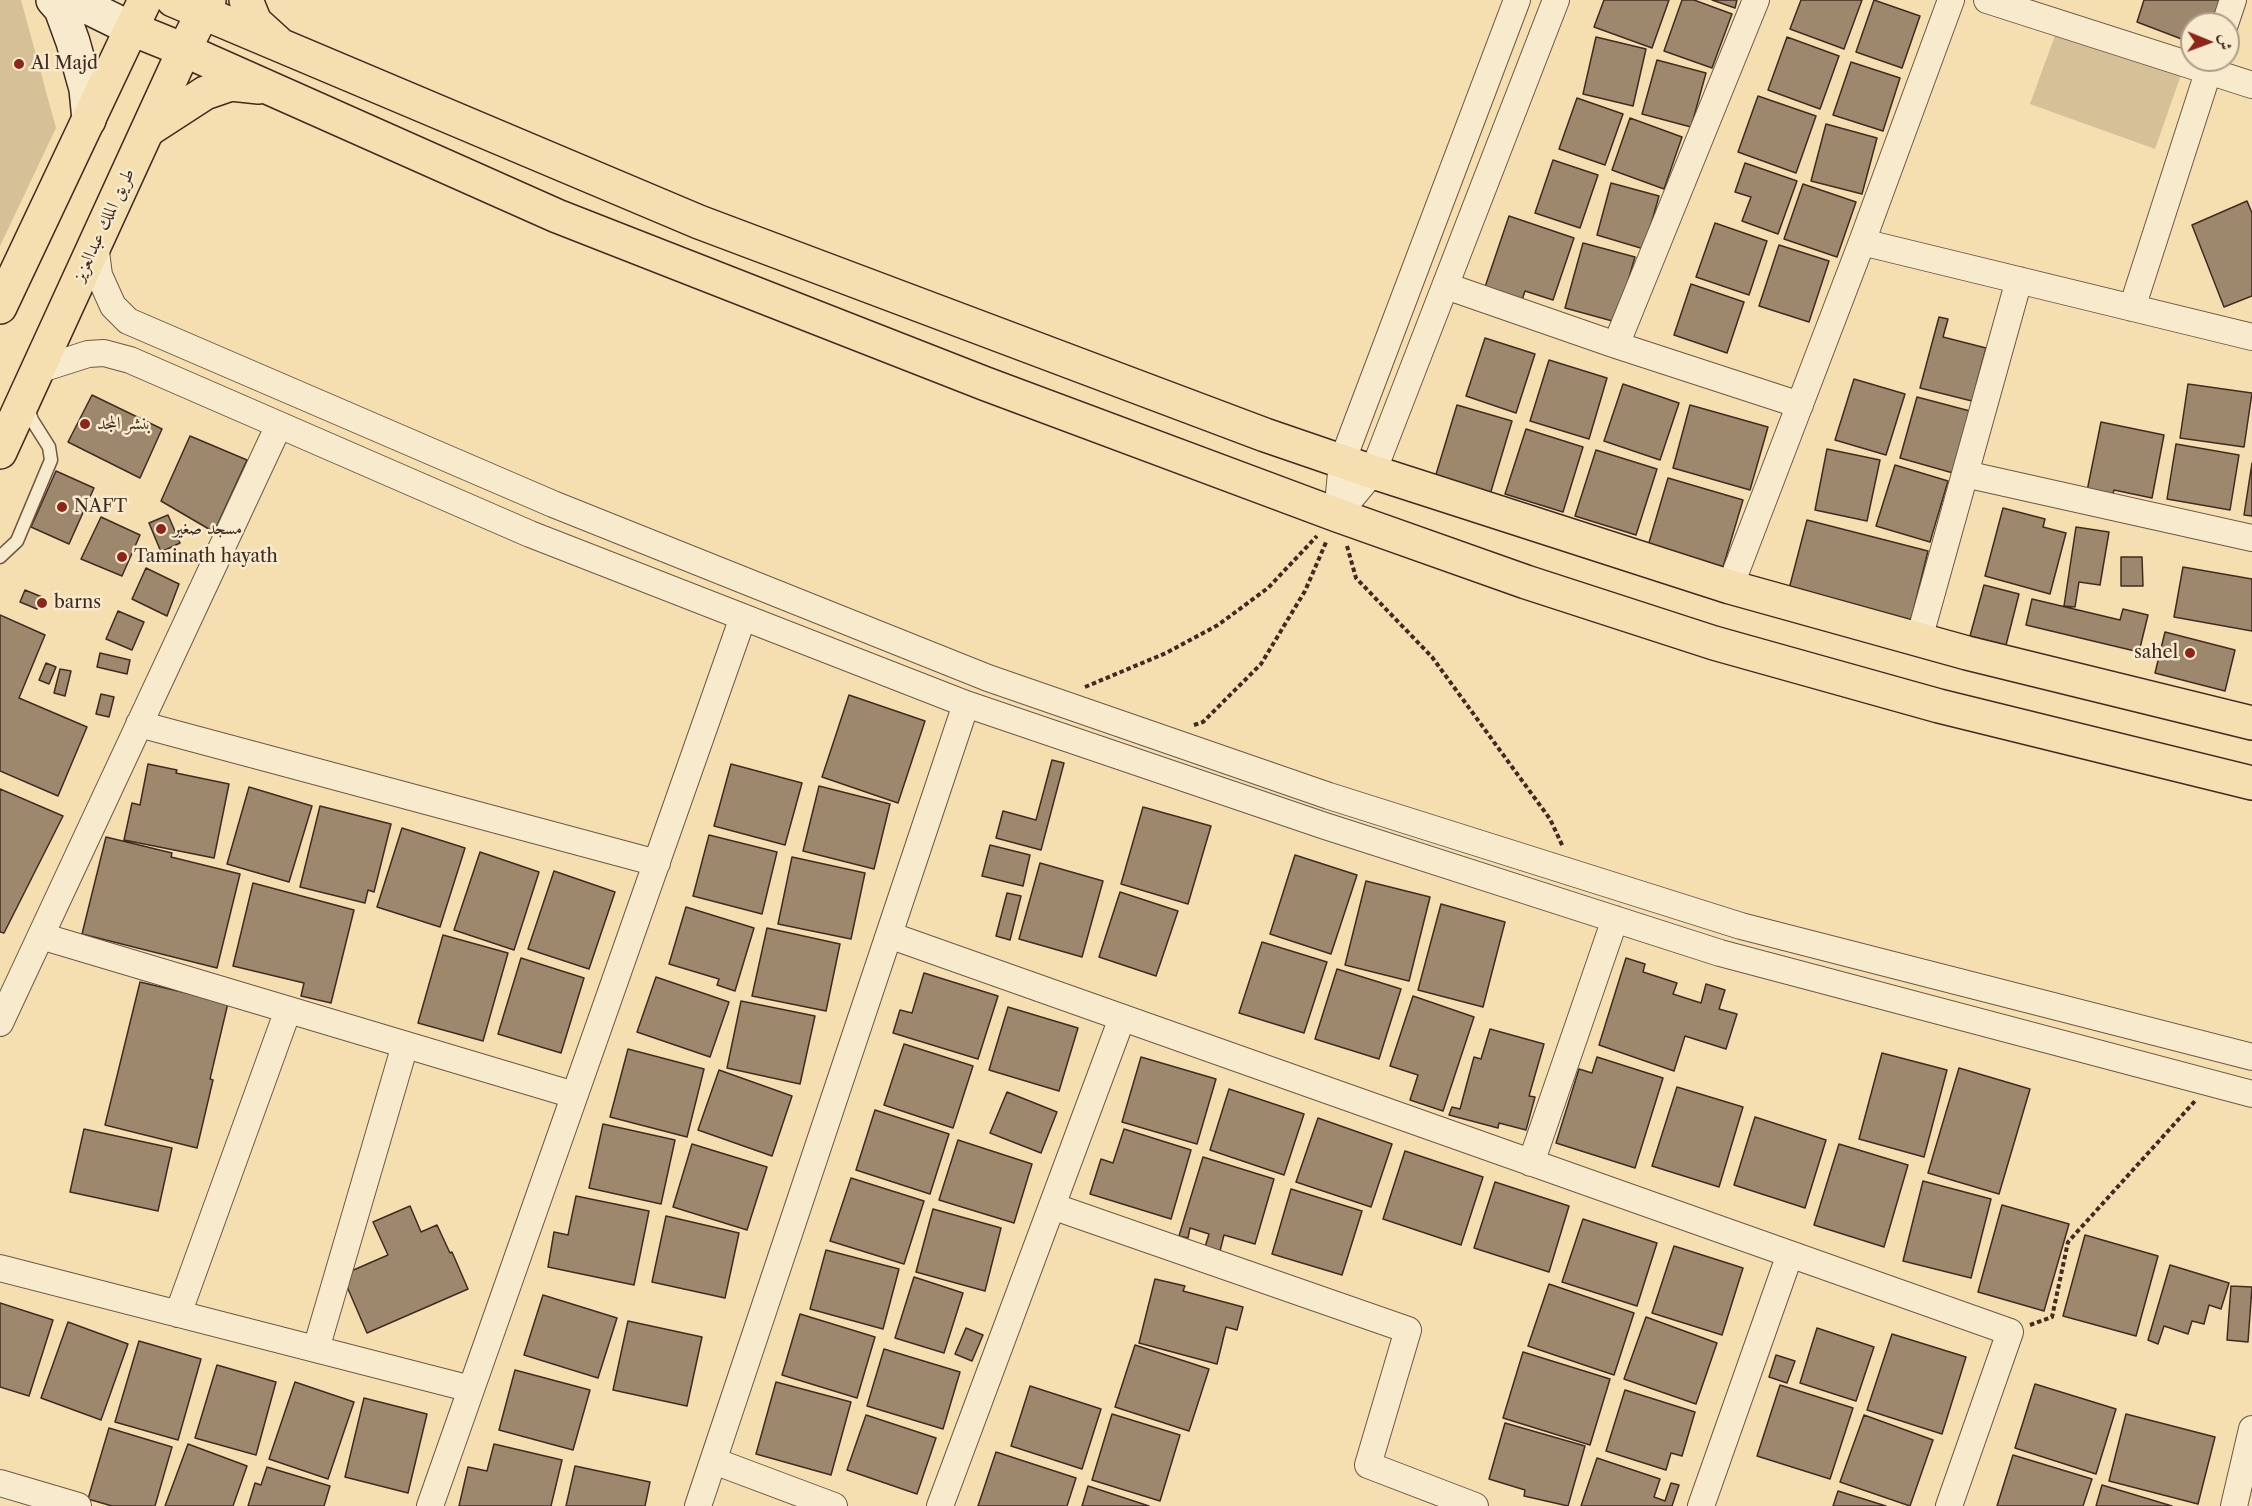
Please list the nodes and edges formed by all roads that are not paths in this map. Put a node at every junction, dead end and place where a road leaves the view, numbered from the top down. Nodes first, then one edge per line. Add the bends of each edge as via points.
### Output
1 (53, 0) edge
2 (73, 0) edge
3 (145, 0) edge
4 (173, 0) edge
5 (246, 0) edge
6 (1517, 0) edge
7 (1556, 0) edge
8 (1756, 0) edge
9 (1951, 0) edge
10 (1987, 0) edge
11 (206, 7) edge
12 (132, 29) junction
13 (283, 47) junction
14 (184, 50) junction
15 (2180, 56) edge
16 (2209, 72) edge
17 (2225, 72) edge
18 (2252, 85) edge
19 (267, 87) junction
20 (89, 120) junction
21 (148, 130) junction
22 (1862, 242) junction
23 (95, 244) junction
24 (2019, 280) junction
25 (1446, 286) junction
26 (0, 308) edge
27 (2133, 308) junction
28 (2252, 337) edge
29 (1616, 345) junction
30 (33, 380) junction
31 (1800, 405) junction
32 (279, 424) junction
33 (0, 452) edge
34 (1342, 462) junction
35 (1373, 472) junction
36 (1965, 474) junction
37 (1337, 515) junction
38 (2252, 538) edge
39 (0, 557) edge
40 (1730, 587) junction
41 (743, 617) junction
42 (1918, 639) junction
43 (966, 704) junction
44 (2252, 723) edge
45 (139, 724) junction
46 (2252, 783) edge
47 (657, 863) junction
48 (1615, 919) junction
49 (889, 935) junction
50 (40, 936) junction
51 (288, 1010) junction
52 (1122, 1018) junction
53 (0, 1023) edge
54 (405, 1045) junction
55 (2252, 1057) edge
56 (2252, 1094) edge
57 (574, 1095) junction
58 (1531, 1163) junction
59 (1052, 1206) junction
60 (1790, 1254) junction
61 (0, 1268) edge
62 (178, 1314) junction
63 (316, 1349) junction
64 (471, 1389) junction
65 (2252, 1429) edge
66 (714, 1461) junction
67 (0, 1483) edge
68 (78, 1506) edge
69 (430, 1506) edge
70 (698, 1506) edge
71 (834, 1506) edge
72 (940, 1506) edge
73 (1475, 1506) edge
74 (1701, 1506) edge
75 (1949, 1506) edge
76 (2234, 1506) edge

1 - 20 main road via 61,9 73,42 86,89
2 - 12 main road
3 - 12 main road
4 - 11 main road
5 - 13 main road via 255,22
6 - 34 street
7 - 25 street
8 - 29 street
9 - 22 street
10 - 15 street
11 - 13 main road
11 - 14 main road, طريق الملك عبدالعزيز
12 - 14 main road
12 - 20 main road
13 - 34 main road via 699,222
14 - 19 main road
14 - 21 main road, طريق الملك عبدالعزيز
16 - 27 street
17 - 18 street
19 - 21 main road via 231,84 205,93
19 - 37 main road via 557,216 986,384
20 - 26 main road
21 - 23 main road, طريق الملك عبدالعزيز
22 - 24 street
22 - 31 street
23 - 30 main road, طريق الملك عبدالعزيز
23 - 55 street via 99,275 113,306 128,321 552,504 988,678 1329,796 1741,926
24 - 27 street
24 - 36 street
25 - 29 street
25 - 35 street
27 - 28 street
29 - 31 street
30 - 32 street via 88,354 104,353 130,360
30 - 33 main road, طريق الملك عبدالعزيز
30 - 39 lane via 28,413 49,447 51,460 17,541
31 - 40 street
32 - 41 street via 530,534
32 - 45 street
34 - 35 main road
34 - 37 street
35 - 37 street
35 - 40 main road
36 - 38 street
36 - 42 street
37 - 46 main road via 1714,643 1939,706
40 - 42 main road
41 - 43 street
41 - 47 street
42 - 44 main road
43 - 48 street
43 - 49 street
45 - 47 street
45 - 50 street
47 - 57 street
48 - 56 street via 1720,953
48 - 58 street
49 - 52 street
49 - 66 street
50 - 51 street
50 - 53 street
51 - 54 street
51 - 62 street
52 - 58 street
52 - 59 street
54 - 57 street
54 - 63 street
57 - 64 street
58 - 60 street
59 - 72 street
59 - 73 street via 1408,1330 1368,1465
60 - 74 street
60 - 75 street via 2010,1332
61 - 62 street
62 - 63 street
63 - 64 street
64 - 69 street
65 - 76 street
66 - 70 street
66 - 71 street
67 - 68 street

